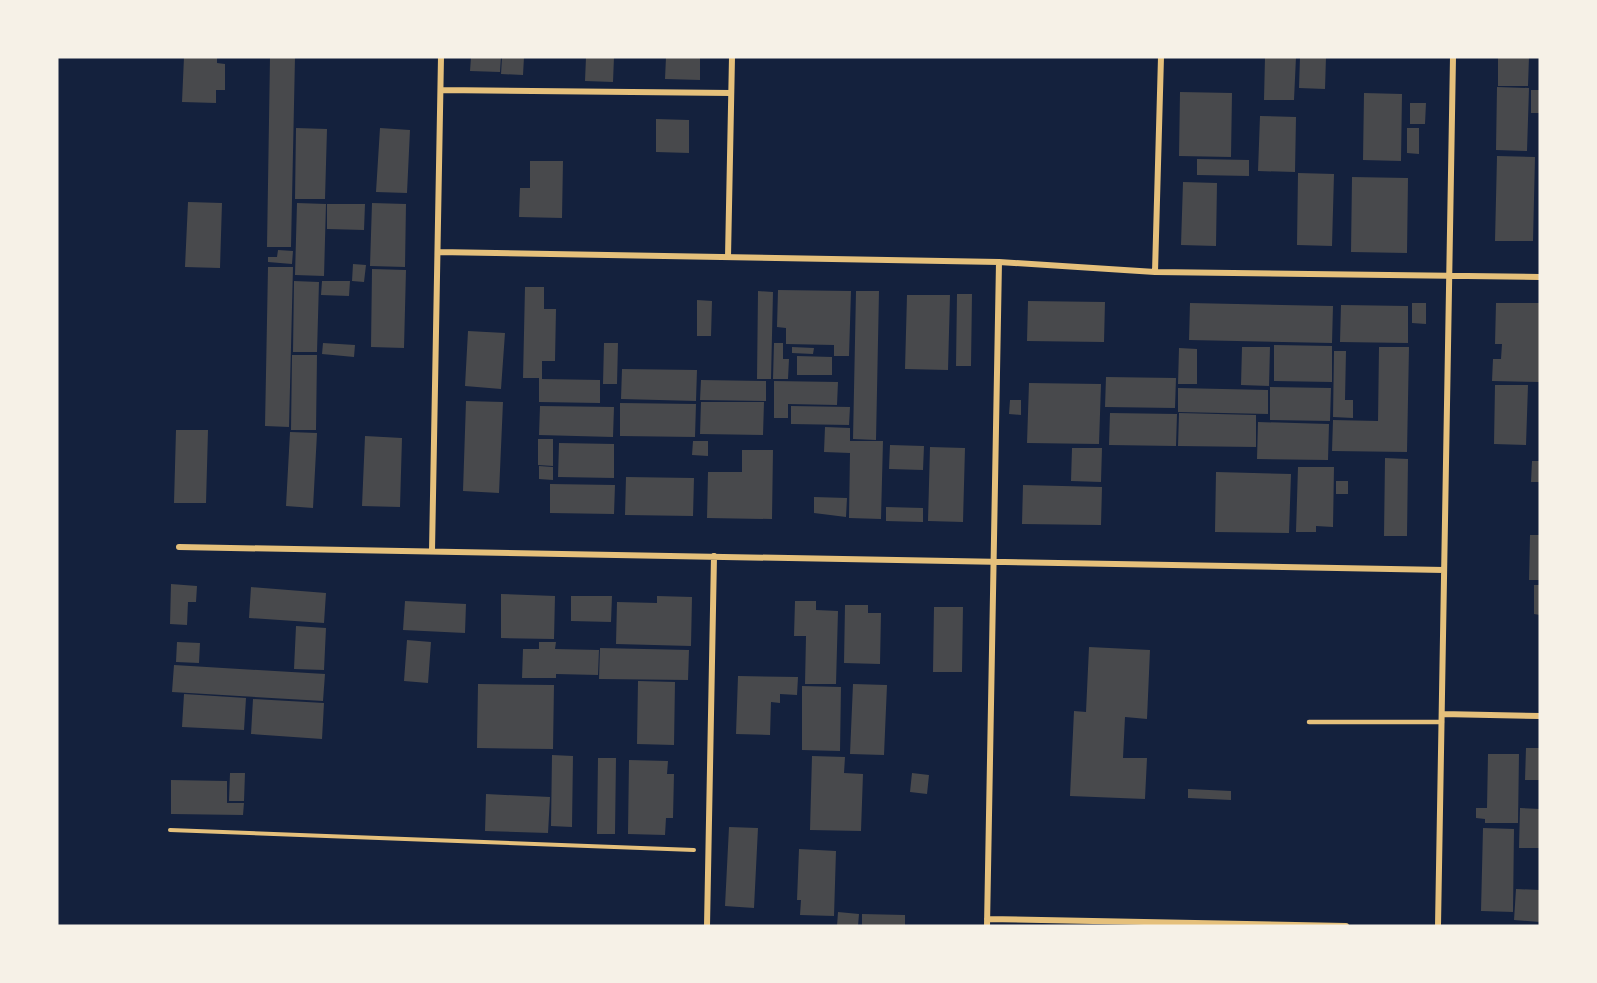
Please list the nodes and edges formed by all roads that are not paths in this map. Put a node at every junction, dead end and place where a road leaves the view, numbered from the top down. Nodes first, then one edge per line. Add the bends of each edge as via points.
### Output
1 (441, 57) edge
2 (732, 57) edge
3 (1161, 57) edge
4 (1453, 57) edge
5 (441, 90) junction
6 (732, 93) junction
7 (438, 252) junction
8 (728, 257) junction
9 (999, 262) junction
10 (1155, 272) junction
11 (1540, 276) edge
12 (1449, 277) junction
13 (179, 547) dead end
14 (432, 552) junction
15 (714, 556) junction
16 (994, 562) junction
17 (1444, 570) junction
18 (1442, 714) junction
19 (1540, 716) edge
20 (1309, 722) dead end
21 (1442, 722) junction
22 (987, 923) edge
23 (1148, 924) edge
24 (706, 926) edge
25 (1346, 926) edge
26 (1438, 926) edge

1 - 5 street
2 - 6 street
3 - 10 street
4 - 12 street
5 - 6 street
5 - 7 street
6 - 8 street
7 - 8 street
7 - 14 street
8 - 9 street
9 - 10 street
9 - 16 street
10 - 12 street
11 - 12 street
12 - 17 street
13 - 14 street
14 - 15 street
15 - 16 street
15 - 24 street
16 - 17 street
16 - 22 street
17 - 18 street
18 - 19 street
18 - 21 street
20 - 21 lane
21 - 26 street
22 - 23 street
23 - 25 street

